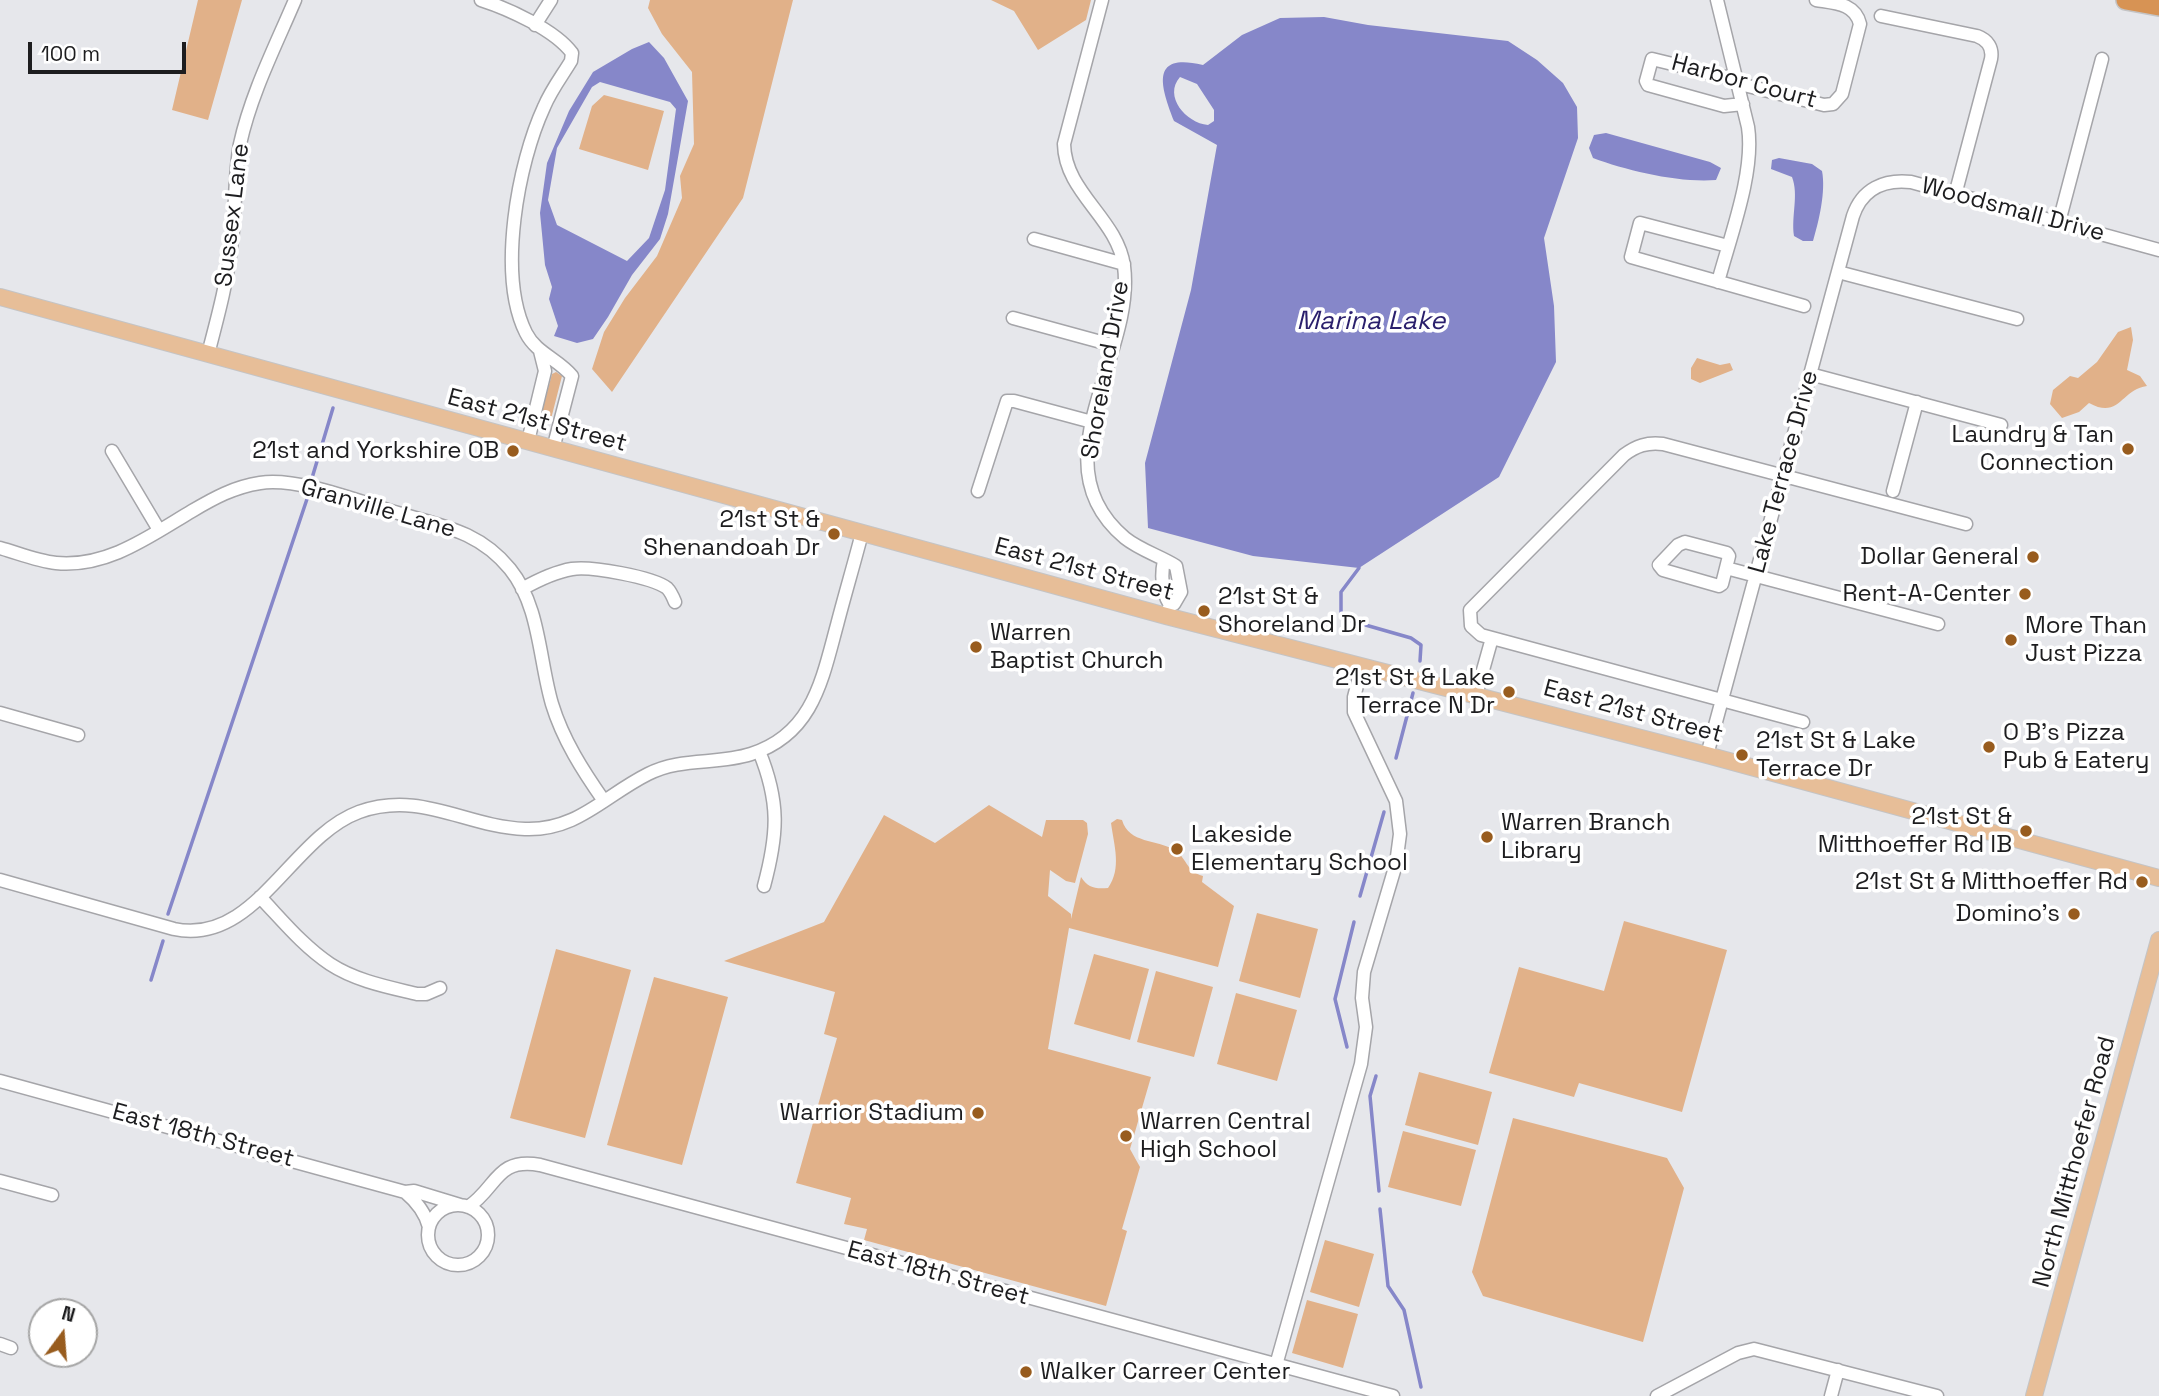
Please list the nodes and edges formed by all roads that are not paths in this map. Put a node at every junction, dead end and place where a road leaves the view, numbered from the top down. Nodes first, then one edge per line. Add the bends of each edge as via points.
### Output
1 (295, 0) edge
2 (481, 0) edge
3 (551, 0) edge
4 (1102, 0) edge
5 (1717, 0) edge
6 (1816, 0) edge
7 (2126, 0) edge
8 (2159, 6) edge
9 (1881, 16) dead end
10 (535, 25) junction
11 (2102, 59) dead end
12 (1737, 82) junction
13 (1742, 104) junction
14 (1868, 192) joint
15 (1955, 195) junction
16 (2059, 222) junction
17 (1034, 239) dead end
18 (1728, 246) junction
19 (2159, 250) edge
20 (1124, 264) junction
21 (1838, 272) junction
22 (1718, 282) junction
23 (0, 297) edge
24 (1804, 306) dead end
25 (1013, 318) dead end
26 (2017, 320) dead end
27 (1112, 345) junction
28 (540, 351) junction
29 (208, 354) junction
30 (1810, 374) junction
31 (1917, 402) junction
32 (1092, 422) junction
33 (2001, 425) dead end
34 (528, 442) junction
35 (553, 449) junction
36 (111, 451) dead end
37 (1783, 476) junction
38 (978, 491) dead end
39 (1893, 491) dead end
40 (1966, 524) dead end
41 (159, 530) junction
42 (862, 533) junction
43 (0, 548) edge
44 (1164, 560) junction
45 (1726, 568) junction
46 (1756, 576) junction
47 (522, 589) junction
48 (675, 602) dead end
49 (1168, 611) junction
50 (1938, 624) dead end
51 (1492, 638) junction
52 (1362, 667) junction
53 (1476, 695) junction
54 (1723, 700) junction
55 (0, 713) edge
56 (1803, 722) dead end
57 (78, 735) dead end
58 (759, 751) junction
59 (1707, 755) junction
60 (604, 802) junction
61 (2159, 878) edge
62 (0, 880) edge
63 (764, 886) dead end
64 (260, 897) junction
65 (2159, 940) edge
66 (440, 988) dead end
67 (0, 1081) edge
68 (0, 1181) edge
69 (491, 1184) junction
70 (405, 1192) junction
71 (52, 1195) dead end
72 (464, 1206) junction
73 (487, 1226) junction
74 (429, 1227) junction
75 (1276, 1365) junction
76 (1838, 1370) junction
77 (1393, 1396) edge
78 (1657, 1396) edge
79 (1831, 1396) edge
80 (1937, 1396) edge
81 (2035, 1396) edge

1 - 29 street, Sussex Lane via 241,140 228,273
2 - 10 street
3 - 10 street
4 - 20 street, Shoreland Drive via 1065,139 1065,155 1073,180 1108,228
5 - 12 street
6 - 12 street, Harbor Court via 1846,6 1857,14 1860,24 1842,94 1835,103 1824,105
7 - 8 highway
9 - 15 street via 1977,36 1991,48 1992,60
10 - 28 street via 572,55 537,124 514,221 518,309 527,335
11 - 16 street
12 - 13 street
12 - 13 street, Harbor Court via 1654,58 1646,81 1724,106
13 - 18 street via 1749,157
14 - 15 street, Woodsmall Drive via 1886,182 1901,181
14 - 21 street, Lake Terrace Drive via 1854,211
15 - 16 street, Woodsmall Drive
16 - 19 street, Woodsmall Drive
17 - 20 street
18 - 22 street
18 - 22 street via 1638,225 1633,259
20 - 27 street, Shoreland Drive via 1122,307
21 - 26 street
21 - 30 street, Lake Terrace Drive
22 - 24 street
23 - 29 main road, East 21st Street
25 - 27 street
27 - 32 street, Shoreland Drive
28 - 34 street via 545,371
28 - 35 street via 572,376
29 - 34 main road, East 21st Street
30 - 31 street
30 - 37 street, Lake Terrace Drive
31 - 33 street
31 - 39 street
32 - 38 street via 1007,401
32 - 44 street, Shoreland Drive via 1087,464 1096,502 1124,537
34 - 35 main road, East 21st Street
35 - 42 main road, East 21st Street
36 - 41 street
37 - 40 street
37 - 46 street, Lake Terrace Drive
37 - 51 street via 1663,444 1644,444 1624,455 1474,606 1469,617 1472,629
41 - 43 street, Granville Lane via 113,555 84,562 44,561
41 - 47 street, Granville Lane via 237,488 262,482 294,484 470,535 499,557
42 - 49 main road, East 21st Street
42 - 58 street via 816,697 794,728
44 - 49 street
44 - 49 street, Shoreland Drive via 1176,566 1181,584 1178,599
45 - 45 street via 1727,553 1685,542 1658,565 1719,586
45 - 46 street
46 - 50 street
46 - 54 street, Lake Terrace Drive
47 - 48 street via 548,575 586,568 660,584
47 - 60 street, Granville Lane via 558,720
49 - 52 main road, East 21st Street
51 - 53 street
51 - 54 street, East 21st Street
52 - 53 main road, East 21st Street
52 - 75 street via 1354,712 1396,801 1399,850 1364,972 1366,1027 1361,1064
53 - 59 main road, East 21st Street
54 - 56 street, East 21st Street
54 - 59 street, Lake Terrace Drive
55 - 57 street
58 - 60 street via 666,767 634,781
58 - 63 street via 772,787 776,820
59 - 61 main road, East 21st Street
60 - 64 street via 570,822 534,829 416,805 366,810 325,831
62 - 64 street via 183,931 208,929 231,920
64 - 66 street via 312,950 341,970 415,994
65 - 81 main road, North Mitthoefer Road
67 - 70 street, East 18th Street
68 - 71 street
69 - 72 street, East 18th Street
69 - 73 street
69 - 75 street, East 18th Street via 514,1164 540,1165
70 - 72 street, East 18th Street
70 - 74 street via 417,1202
72 - 73 street via 478,1212
72 - 74 street via 442,1209
73 - 74 street via 484,1250 472,1262 456,1265 433,1251
75 - 77 street, East 18th Street
76 - 78 street via 1754,1349
76 - 79 street
76 - 80 street

